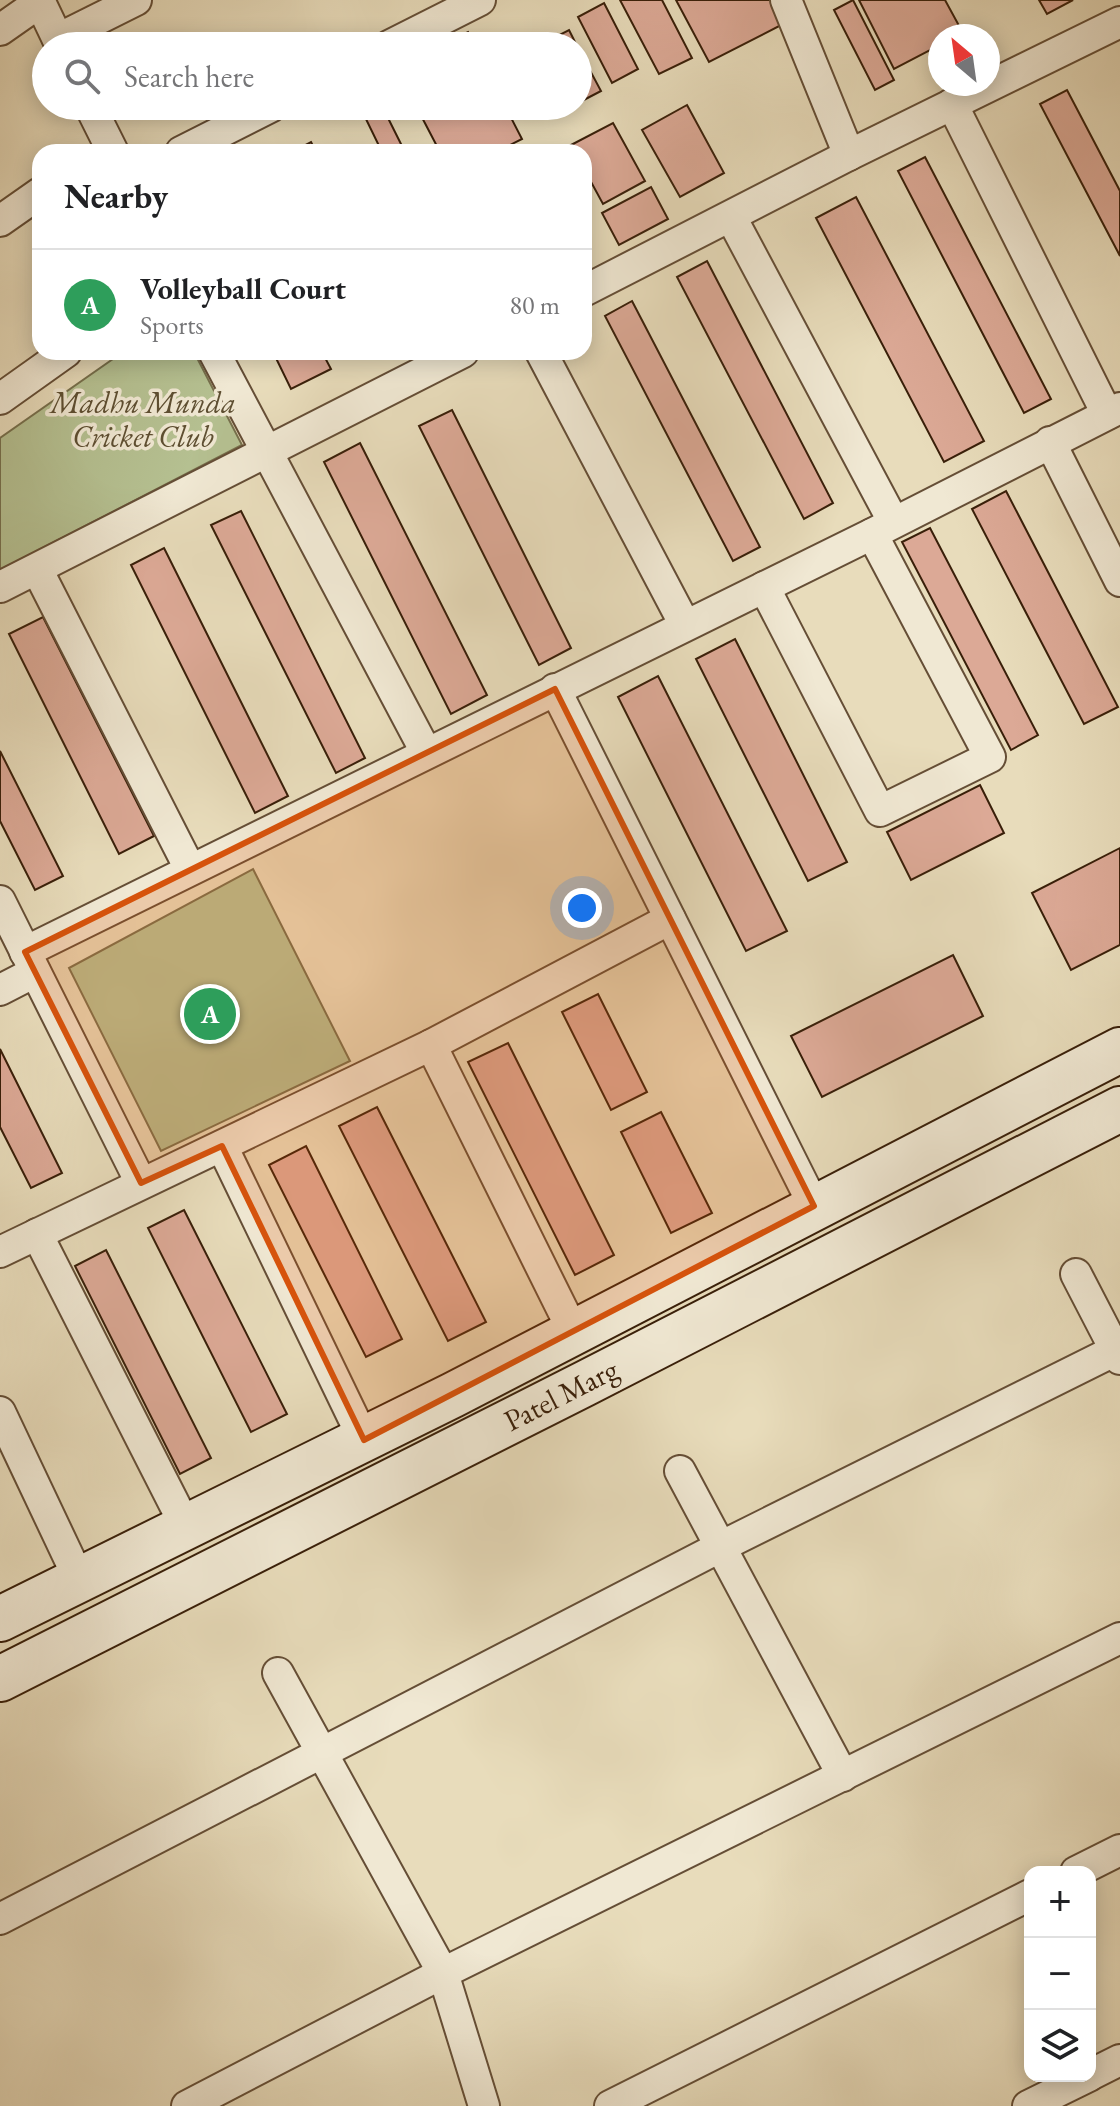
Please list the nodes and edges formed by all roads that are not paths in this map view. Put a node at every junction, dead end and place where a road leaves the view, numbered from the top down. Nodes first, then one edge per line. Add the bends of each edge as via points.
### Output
1 (136, 0) edge
2 (480, 0) edge
3 (786, 0) edge
4 (40, 1) edge
5 (1120, 22) edge
6 (0, 30) edge
7 (54, 32) edge
8 (79, 32) edge
9 (417, 32) edge
10 (952, 104) junction
11 (95, 120) edge
12 (244, 120) edge
13 (103, 144) edge
14 (197, 144) edge
15 (849, 155) junction
16 (32, 199) edge
17 (731, 217) junction
18 (0, 221) edge
19 (592, 287) edge
20 (55, 360) edge
21 (218, 360) edge
22 (447, 360) edge
23 (545, 360) edge
24 (0, 399) edge
25 (1113, 411) edge
26 (1050, 442) junction
27 (266, 451) junction
28 (883, 527) junction
29 (37, 569) junction
30 (1120, 581) edge
31 (0, 587) edge
32 (764, 587) junction
33 (685, 625) junction
34 (555, 689) junction
35 (426, 752) junction
36 (190, 869) junction
37 (0, 901) edge
38 (670, 919) junction
39 (30, 962) junction
40 (0, 990) edge
41 (431, 1045) junction
42 (1120, 1050) edge
43 (1120, 1109) edge
44 (222, 1146) junction
45 (141, 1183) junction
46 (814, 1206) junction
47 (37, 1234) junction
48 (0, 1252) edge
49 (1076, 1274) dead end
50 (573, 1331) junction
51 (1118, 1354) edge
52 (0, 1412) edge
53 (364, 1440) junction
54 (680, 1471) dead end
55 (186, 1527) junction
56 (720, 1547) junction
57 (80, 1581) junction
58 (0, 1619) edge
59 (1120, 1638) edge
60 (278, 1673) dead end
61 (0, 1679) edge
62 (320, 1753) junction
63 (843, 1776) junction
64 (1120, 1850) edge
65 (1088, 1866) edge
66 (1024, 1898) edge
67 (0, 1919) edge
68 (443, 1973) junction
69 (1120, 2060) edge
70 (1096, 2072) edge
71 (1077, 2082) edge
72 (187, 2106) edge
73 (484, 2106) edge
74 (610, 2106) edge
75 (1028, 2106) edge

1 - 8 street
2 - 9 street
3 - 15 street
4 - 6 street
4 - 7 street
5 - 10 street
10 - 15 street
10 - 25 street
11 - 13 street
12 - 14 street
15 - 17 street
16 - 18 street
17 - 19 street
17 - 28 street
20 - 24 street
21 - 27 street
22 - 27 street
23 - 33 street
25 - 26 street
26 - 28 street
26 - 30 street
27 - 29 street
27 - 35 street
28 - 32 street
28 - 32 street via 990,757 880,811
29 - 31 street
29 - 36 street
32 - 33 street
33 - 34 street
34 - 35 street
34 - 38 street
35 - 36 street
36 - 39 street
37 - 39 street
38 - 41 street
38 - 46 street
39 - 40 street
39 - 45 street
41 - 44 street
41 - 50 street
42 - 46 street, Patel Marg
43 - 61 street, Patel Marg
44 - 45 street
44 - 53 street
45 - 47 street
46 - 50 street, Patel Marg
47 - 48 street
47 - 55 street
49 - 51 street
50 - 53 street, Patel Marg
51 - 56 street
52 - 57 street
53 - 55 street, Patel Marg
54 - 56 street
55 - 57 street, Patel Marg
56 - 62 street
56 - 63 street
57 - 58 street, Patel Marg
59 - 63 street
60 - 62 street
62 - 67 street
62 - 68 street
63 - 68 street
64 - 65 street
66 - 74 street
68 - 72 street
68 - 73 street
69 - 70 street
71 - 75 street

